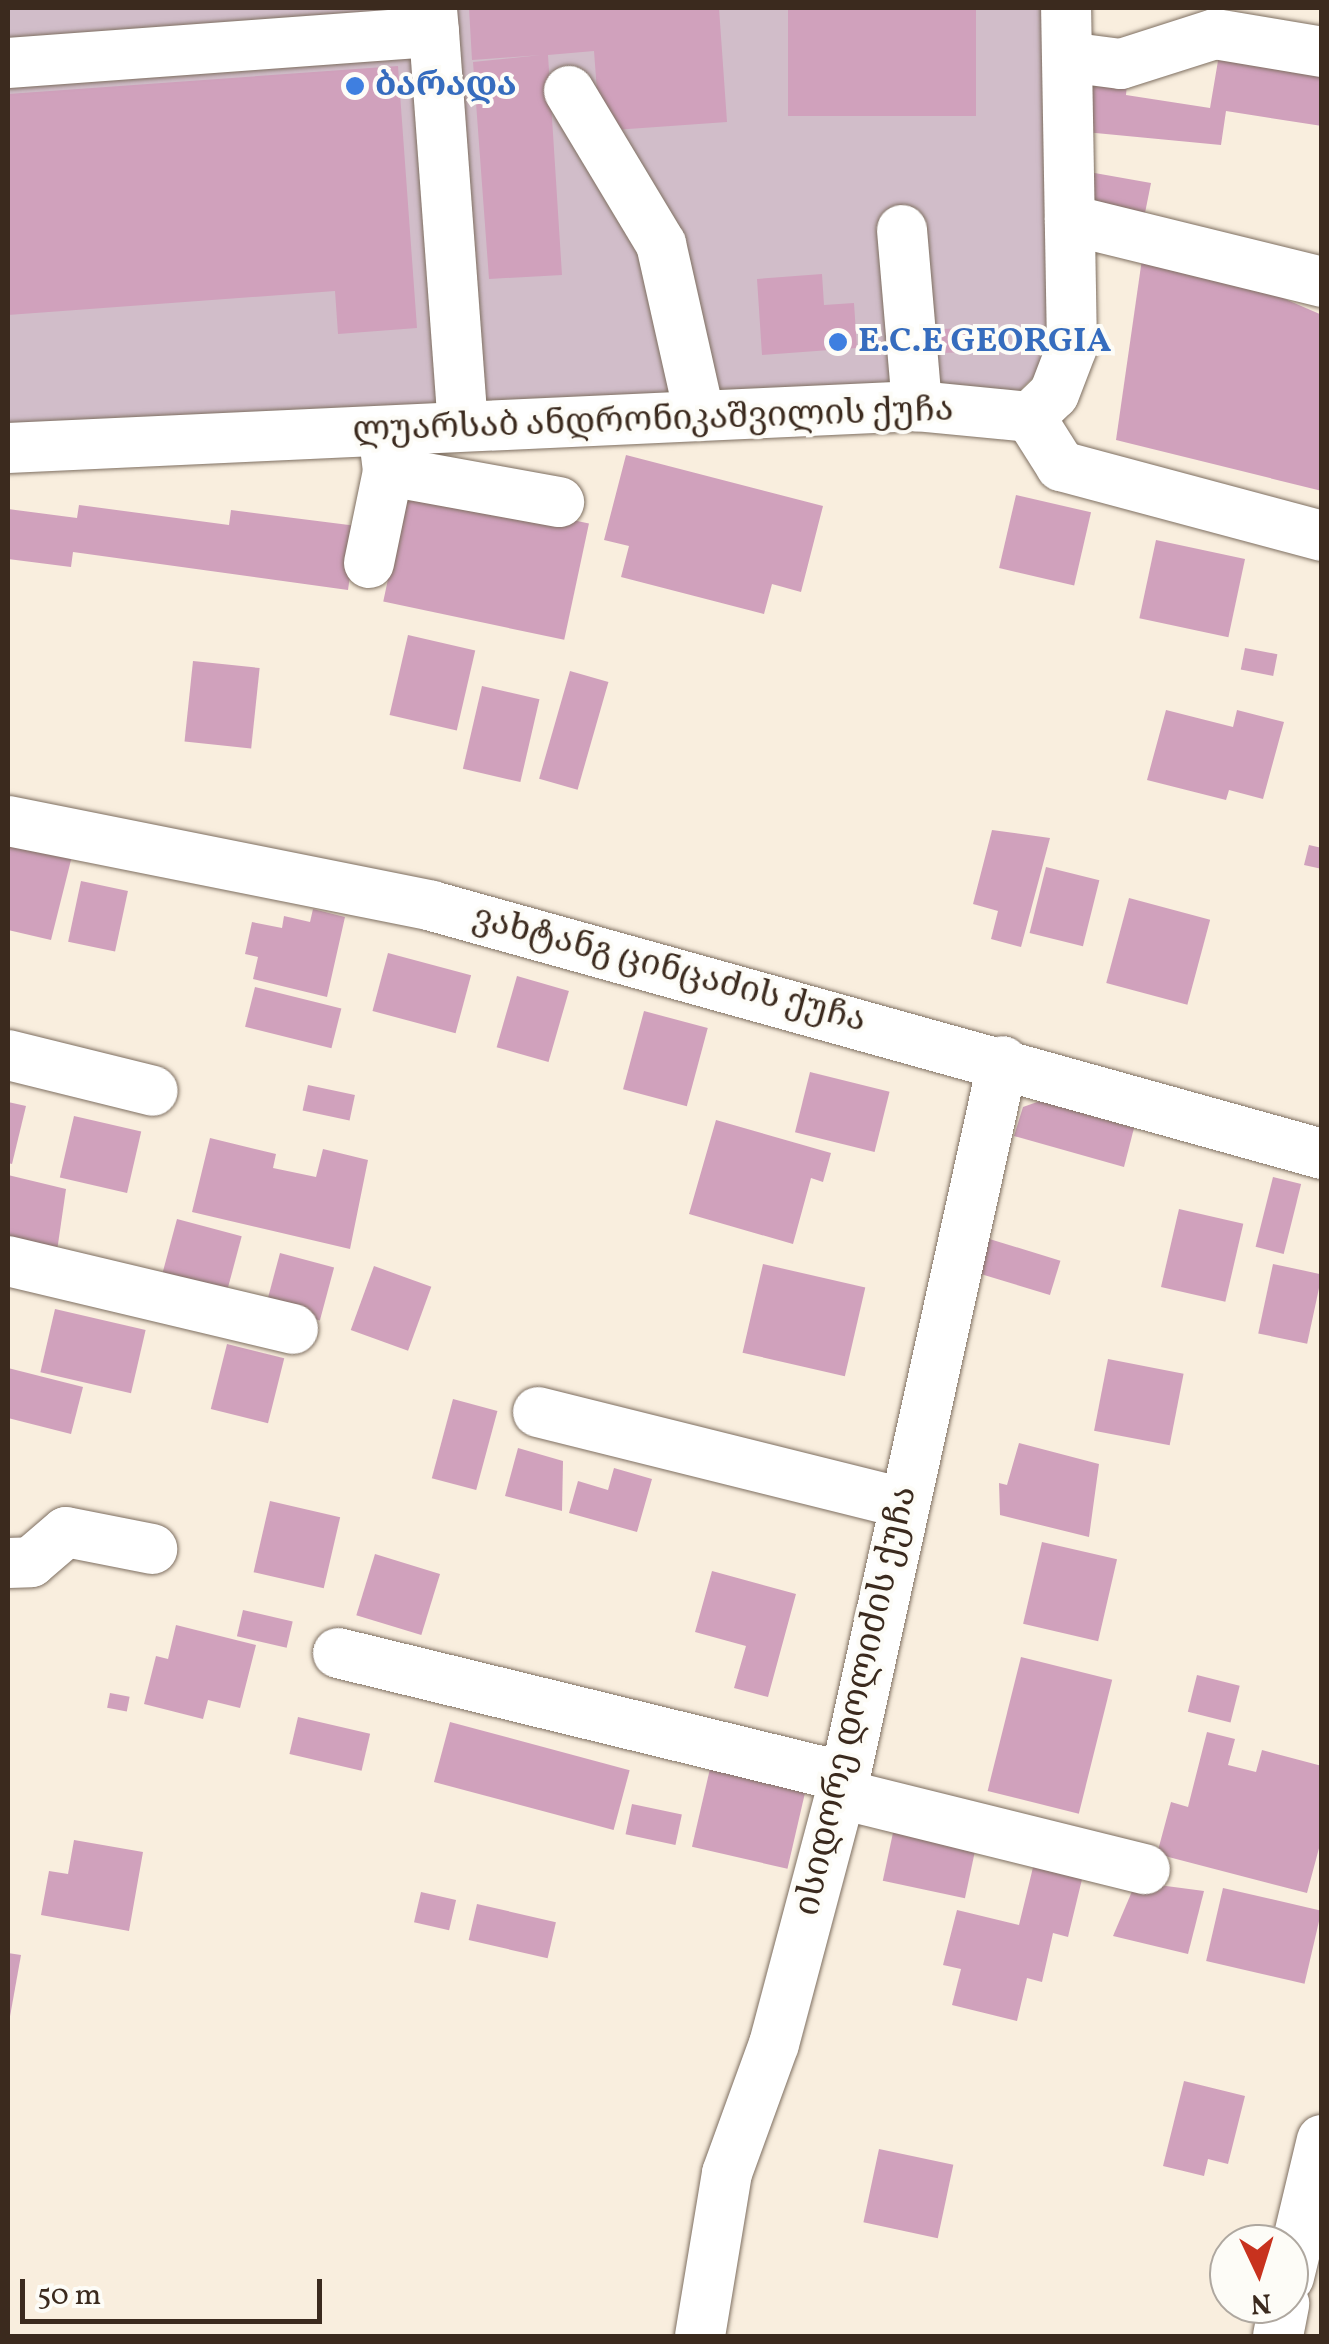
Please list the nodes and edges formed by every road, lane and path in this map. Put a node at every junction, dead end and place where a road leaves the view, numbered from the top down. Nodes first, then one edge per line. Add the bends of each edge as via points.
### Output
1 (1066, 8) edge
2 (433, 20) edge
3 (1322, 52) edge
4 (1067, 57) junction
5 (8, 63) edge
6 (569, 91) dead end
7 (1070, 220) junction
8 (902, 230) dead end
9 (1322, 282) edge
10 (917, 406) junction
11 (700, 412) junction
12 (1030, 417) junction
13 (463, 424) junction
14 (8, 448) edge
15 (385, 450) junction
16 (559, 502) dead end
17 (1322, 536) edge
18 (369, 563) dead end
19 (8, 821) edge
20 (8, 1054) edge
21 (1003, 1061) junction
22 (153, 1091) dead end
23 (1322, 1154) edge
24 (8, 1261) edge
25 (293, 1329) dead end
26 (538, 1412) dead end
27 (903, 1504) junction
28 (152, 1548) dead end
29 (8, 1563) edge
30 (338, 1652) dead end
31 (843, 1785) junction
32 (1145, 1869) dead end
33 (1322, 2140) edge
34 (1302, 2224) edge
35 (700, 2336) edge

1 - 4 street
2 - 5 street
2 - 13 street
3 - 4 street via 1215,34 1121,64
4 - 7 street
6 - 11 street via 661,244
7 - 9 street
7 - 12 street via 1072,348 1054,394
8 - 10 street
10 - 11 street, ლუარსაბ ანდრონიკაშვილის ქუჩა
10 - 12 street, ლუარსაბ ანდრონიკაშვილის ქუჩა
11 - 13 street, ლუარსაბ ანდრონიკაშვილის ქუჩა
12 - 17 street via 1061,466
13 - 15 street, ლუარსაბ ანდრონიკაშვილის ქუჩა
14 - 15 street, ლუარსაბ ანდრონიკაშვილის ქუჩა
15 - 16 street
15 - 18 street
19 - 21 street, ვახტანგ ცინცაძის ქუჩა via 432,906
20 - 22 street
21 - 23 street, ვახტანგ ცინცაძის ქუჩა
21 - 27 street, ისიდორე დოლიძის ქუჩა
24 - 25 street
26 - 27 street
27 - 31 street, ისიდორე დოლიძის ქუჩა
28 - 29 street via 66,1532 32,1562
30 - 31 street
31 - 32 street
31 - 35 street, ისიდორე დოლიძის ქუჩა via 774,2044 728,2172
33 - 34 street

